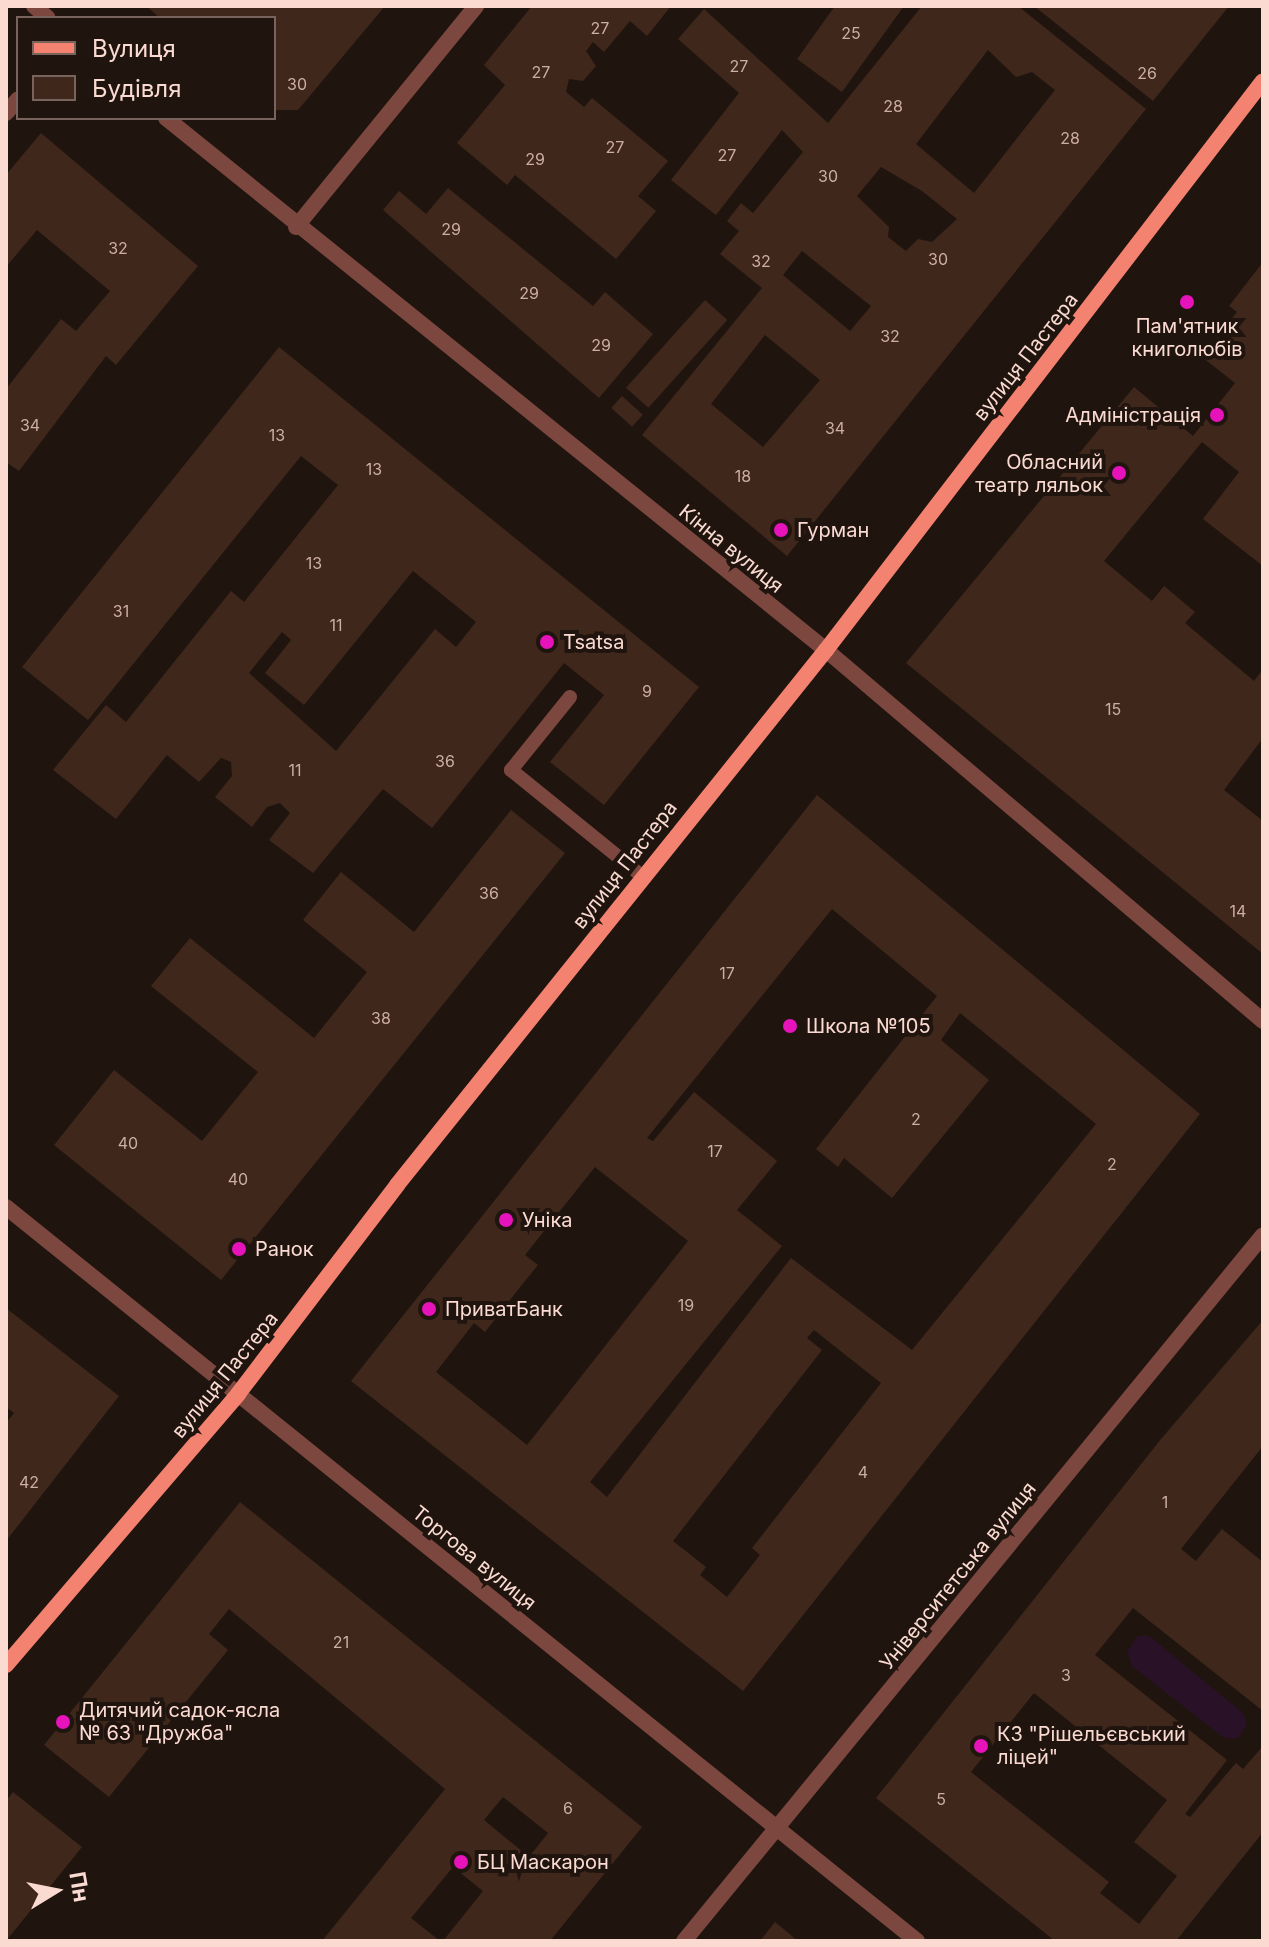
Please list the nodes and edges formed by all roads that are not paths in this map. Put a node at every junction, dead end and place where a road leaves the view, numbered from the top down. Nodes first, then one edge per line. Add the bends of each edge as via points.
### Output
1 (476, 6) edge
2 (1263, 81) edge
3 (168, 120) edge
4 (296, 227) junction
5 (826, 650) junction
6 (570, 697) dead end
7 (642, 876) junction
8 (1263, 1021) edge
9 (6, 1207) edge
10 (1263, 1235) edge
11 (238, 1394) junction
12 (6, 1665) edge
13 (780, 1831) junction
14 (684, 1941) edge
15 (917, 1941) edge

1 - 4 street
2 - 5 street, вулиця Пастера
3 - 4 street, Кінна вулиця
4 - 5 street, Кінна вулиця
5 - 7 street, вулиця Пастера
5 - 8 street, Кінна вулиця
6 - 7 lane via 511,770
7 - 11 street, вулиця Пастера
9 - 11 street, Торгова вулиця
10 - 13 street, Університетська вулиця
11 - 12 street, вулиця Пастера
11 - 13 street, Торгова вулиця
13 - 14 street, Університетська вулиця
13 - 15 street, Торгова вулиця

